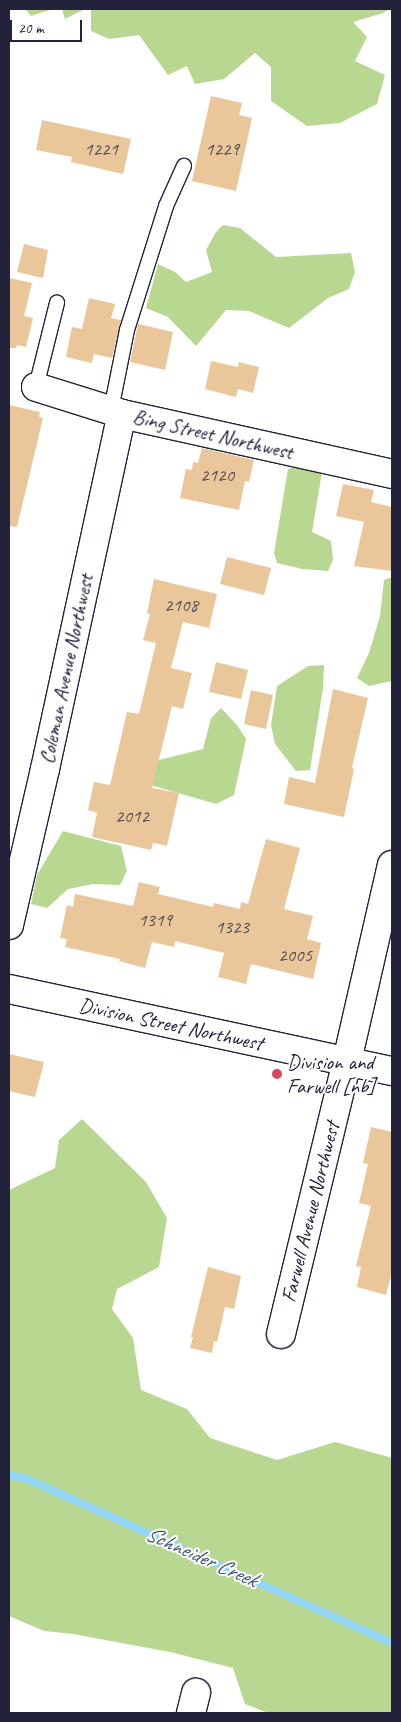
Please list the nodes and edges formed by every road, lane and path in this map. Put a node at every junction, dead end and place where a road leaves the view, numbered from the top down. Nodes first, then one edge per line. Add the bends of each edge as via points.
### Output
1 (184, 166) dead end
2 (57, 303) dead end
3 (36, 387) joint
4 (116, 412) junction
5 (392, 474) edge
6 (392, 864) edge
7 (9, 925) edge
8 (9, 989) edge
9 (346, 1061) junction
10 (392, 1071) edge
11 (280, 1334) dead end

1 - 4 lane via 166,206 128,330
2 - 3 lane
3 - 4 street, Bing Street Northwest
4 - 5 street, Bing Street Northwest
4 - 7 street, Coleman Avenue Northwest via 45,769
6 - 9 street, Farwell Avenue Northwest
8 - 9 street, Division Street Northwest
9 - 10 street, Division Street Northwest
9 - 11 street, Farwell Avenue Northwest

